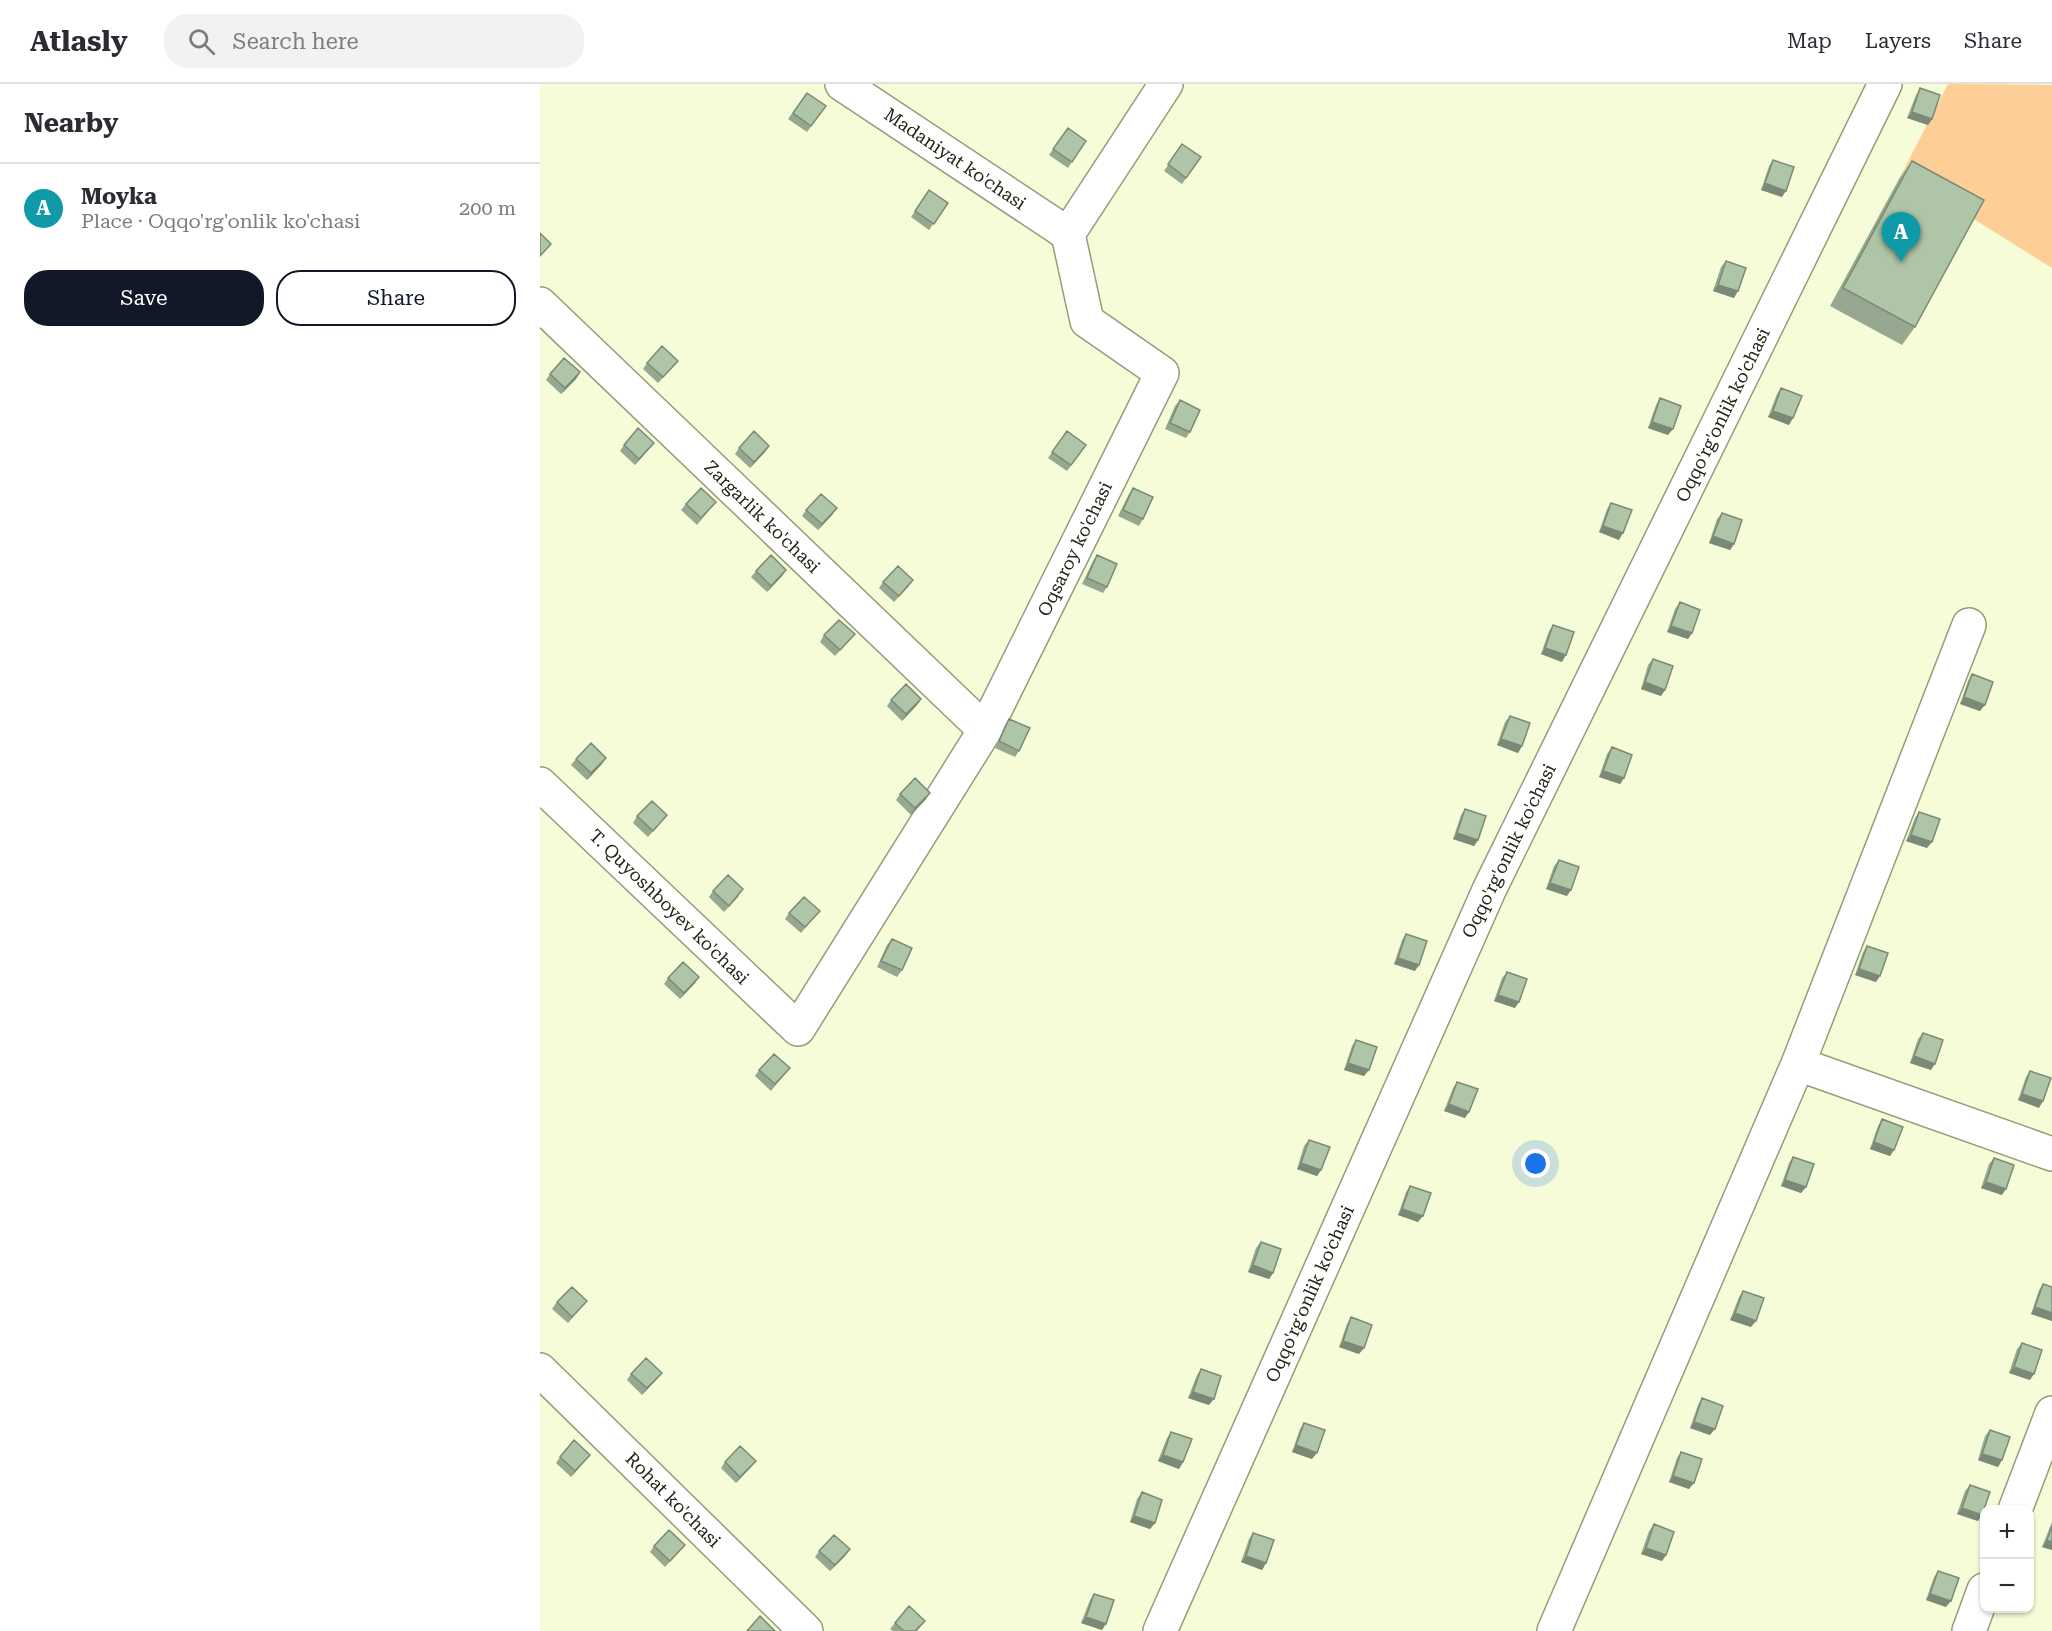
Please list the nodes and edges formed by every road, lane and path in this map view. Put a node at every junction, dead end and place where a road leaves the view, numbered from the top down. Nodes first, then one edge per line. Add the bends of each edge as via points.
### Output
1 (842, 84) edge
2 (1166, 84) edge
3 (1886, 84) edge
4 (1068, 234) junction
5 (540, 304) edge
6 (1969, 625) dead end
7 (985, 730) junction
8 (540, 784) edge
9 (798, 1029) joint
10 (1798, 1064) junction
11 (2052, 1154) edge
12 (540, 1370) edge
13 (2052, 1413) edge
14 (2017, 1505) edge
15 (1980, 1601) edge
16 (806, 1631) edge
17 (1160, 1631) edge
18 (1554, 1631) edge
19 (1969, 1631) edge

1 - 4 street, Madaniyat ko'chasi
2 - 4 street
3 - 17 street, Oqqo'rg'onlik ko'chasi via 1490,888
4 - 7 street, Oqsaroy ko'chasi via 1087,321 1162,373
5 - 7 street, Zargarlik ko'chasi
6 - 10 street
7 - 9 street, Oqsaroy ko'chasi
8 - 9 street, T. Quyoshboyev ko'chasi
10 - 11 street
10 - 18 street
12 - 16 street, Rohat ko'chasi
13 - 14 street
15 - 19 street

